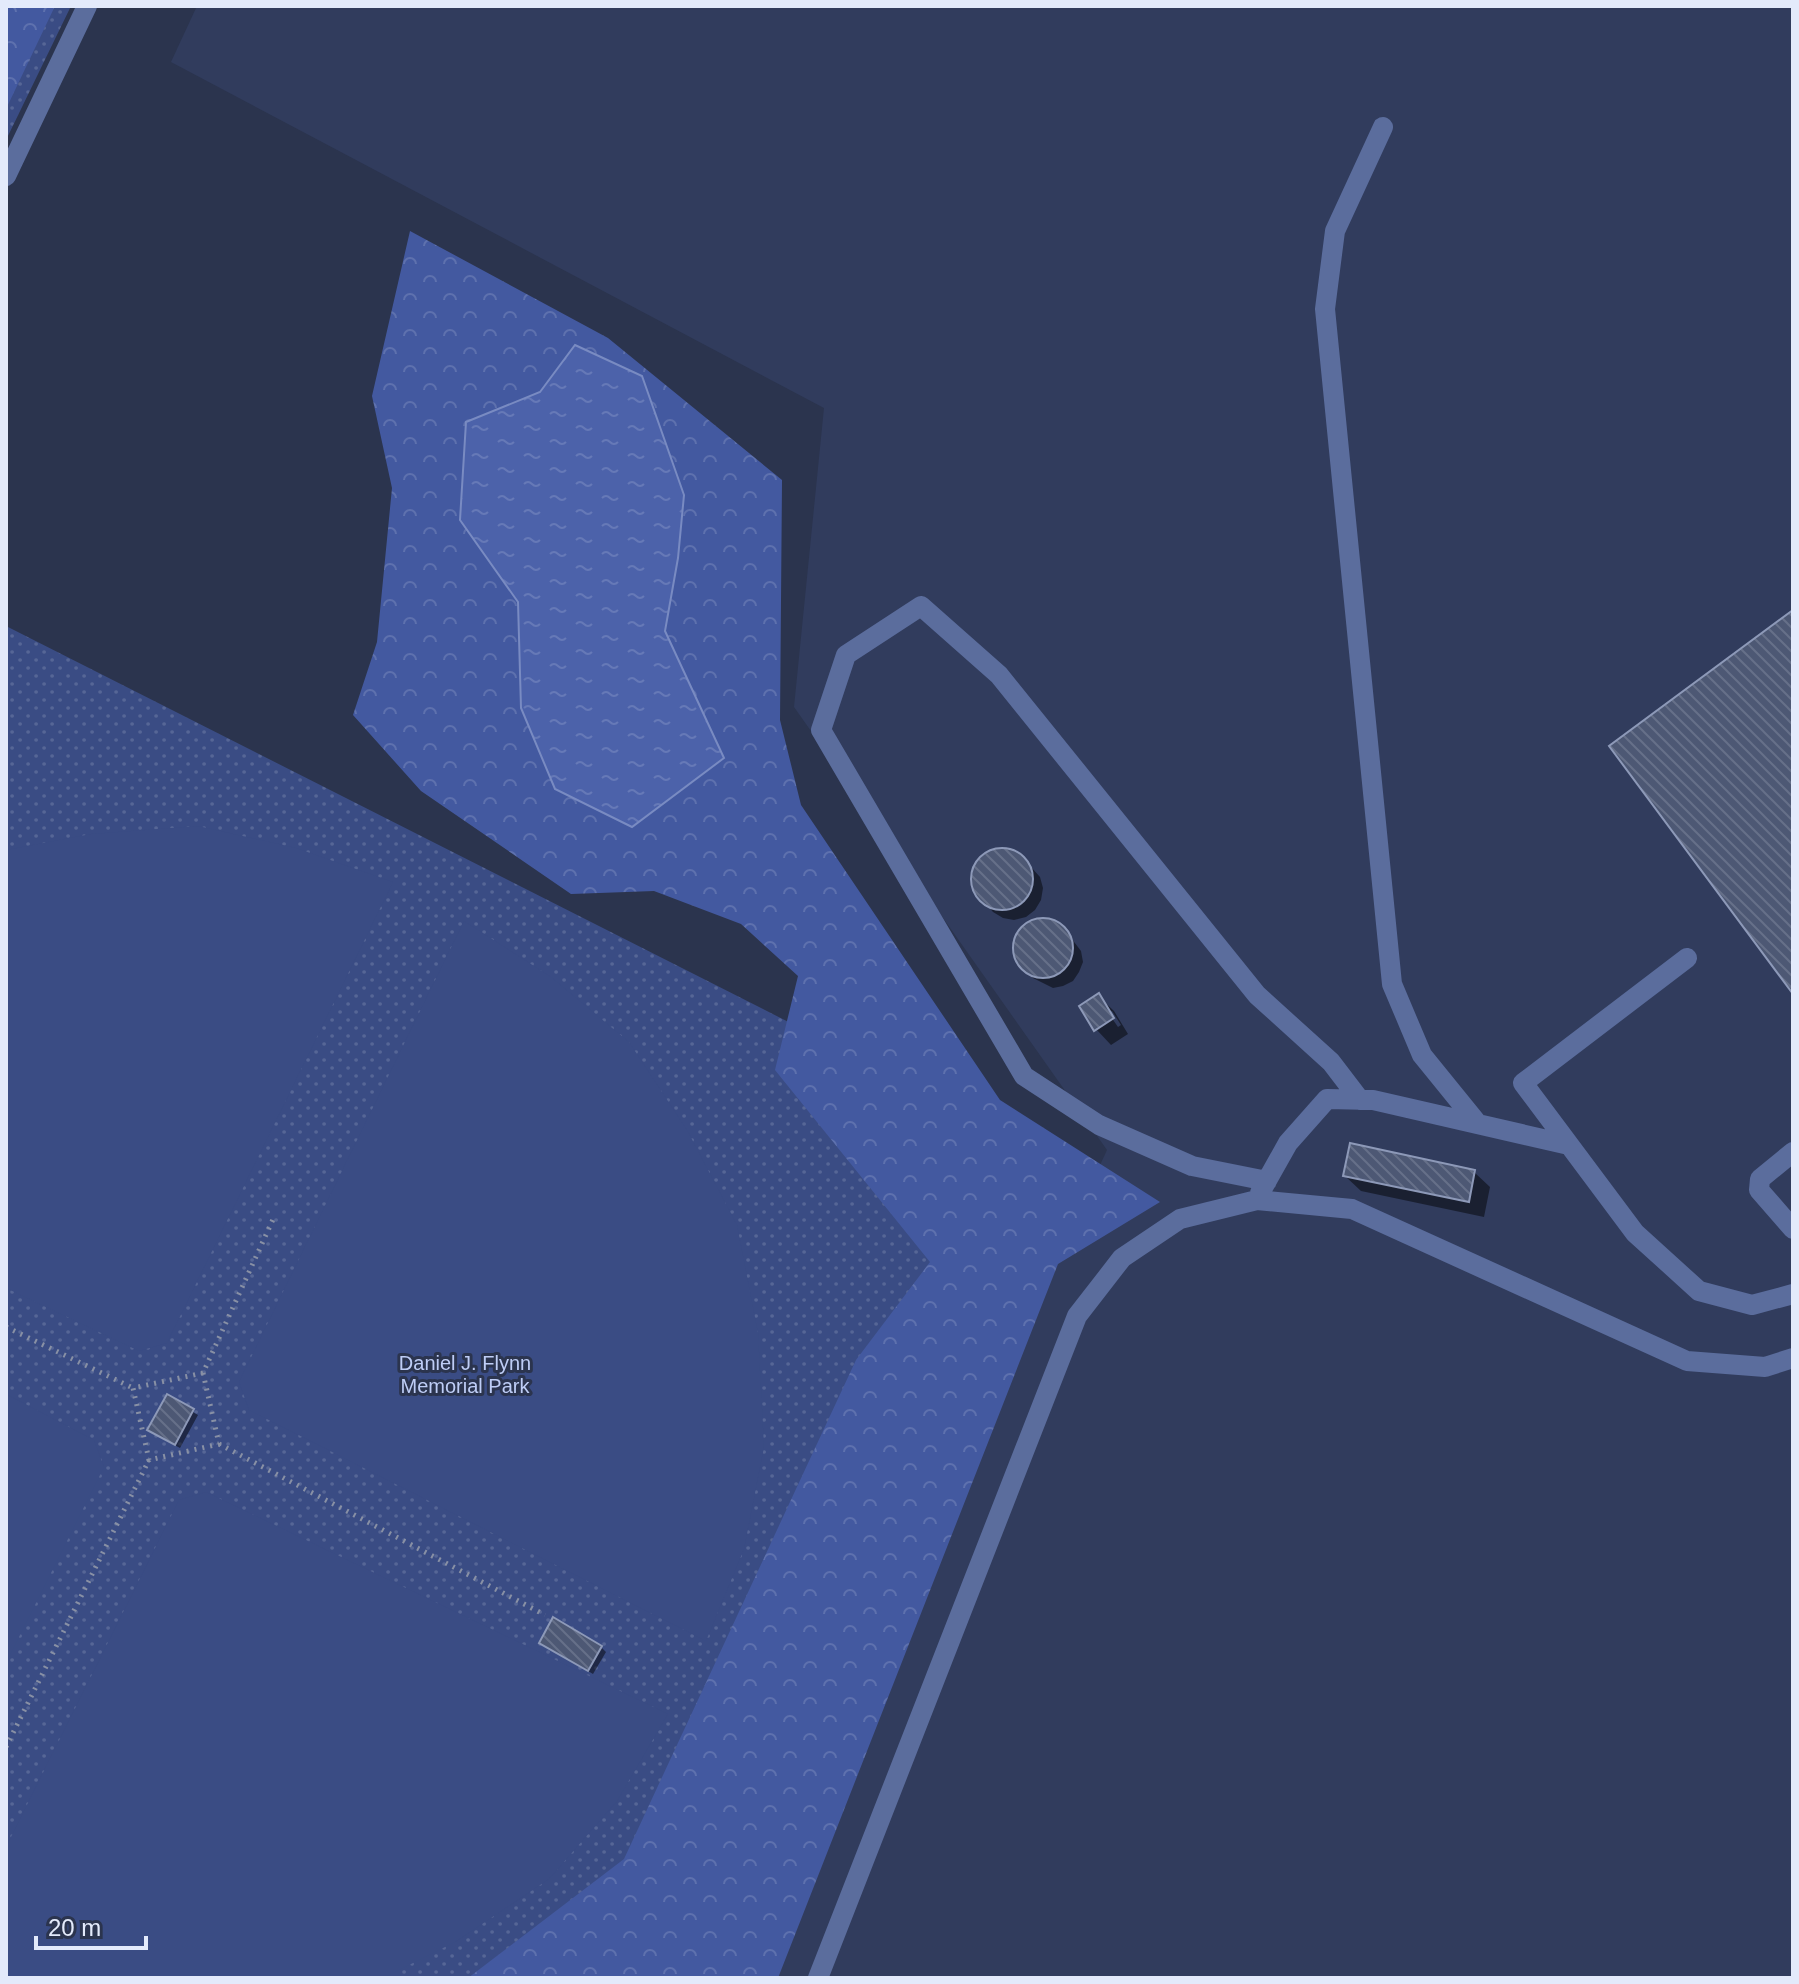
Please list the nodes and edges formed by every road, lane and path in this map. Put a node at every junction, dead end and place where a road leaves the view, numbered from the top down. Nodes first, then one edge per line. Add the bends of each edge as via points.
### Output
1 (87, 6) edge
2 (1383, 127) dead end
3 (6, 176) edge
4 (1687, 958) dead end
5 (1360, 1100) junction
6 (1478, 1124) junction
7 (1569, 1145) junction
8 (1793, 1152) edge
9 (1267, 1181) junction
10 (1257, 1200) junction
11 (275, 1215) dead end
12 (1793, 1229) edge
13 (1793, 1294) edge
14 (6, 1327) edge
15 (1793, 1358) edge
16 (203, 1373) junction
17 (133, 1388) junction
18 (219, 1444) junction
19 (149, 1460) junction
20 (545, 1615) dead end
21 (6, 1747) edge
22 (818, 1978) edge

1 - 3 street
2 - 6 street via 1335,231 1325,309 1392,984 1422,1055
4 - 7 street via 1523,1083
5 - 6 street
5 - 9 street via 1327,1099 1288,1143
5 - 9 street via 1331,1062 1257,995 999,675 921,606 846,655 821,730 1024,1076 1099,1125 1192,1166
6 - 7 street
7 - 13 street via 1635,1233 1699,1291 1752,1305
8 - 12 street via 1760,1179 1759,1190
9 - 10 street
10 - 15 street via 1352,1209 1687,1361 1765,1367
10 - 22 street via 1180,1219 1122,1258 1077,1316
11 - 16 path
14 - 17 path
16 - 17 path
16 - 18 path
17 - 19 path
18 - 19 path
18 - 20 path
19 - 21 path

